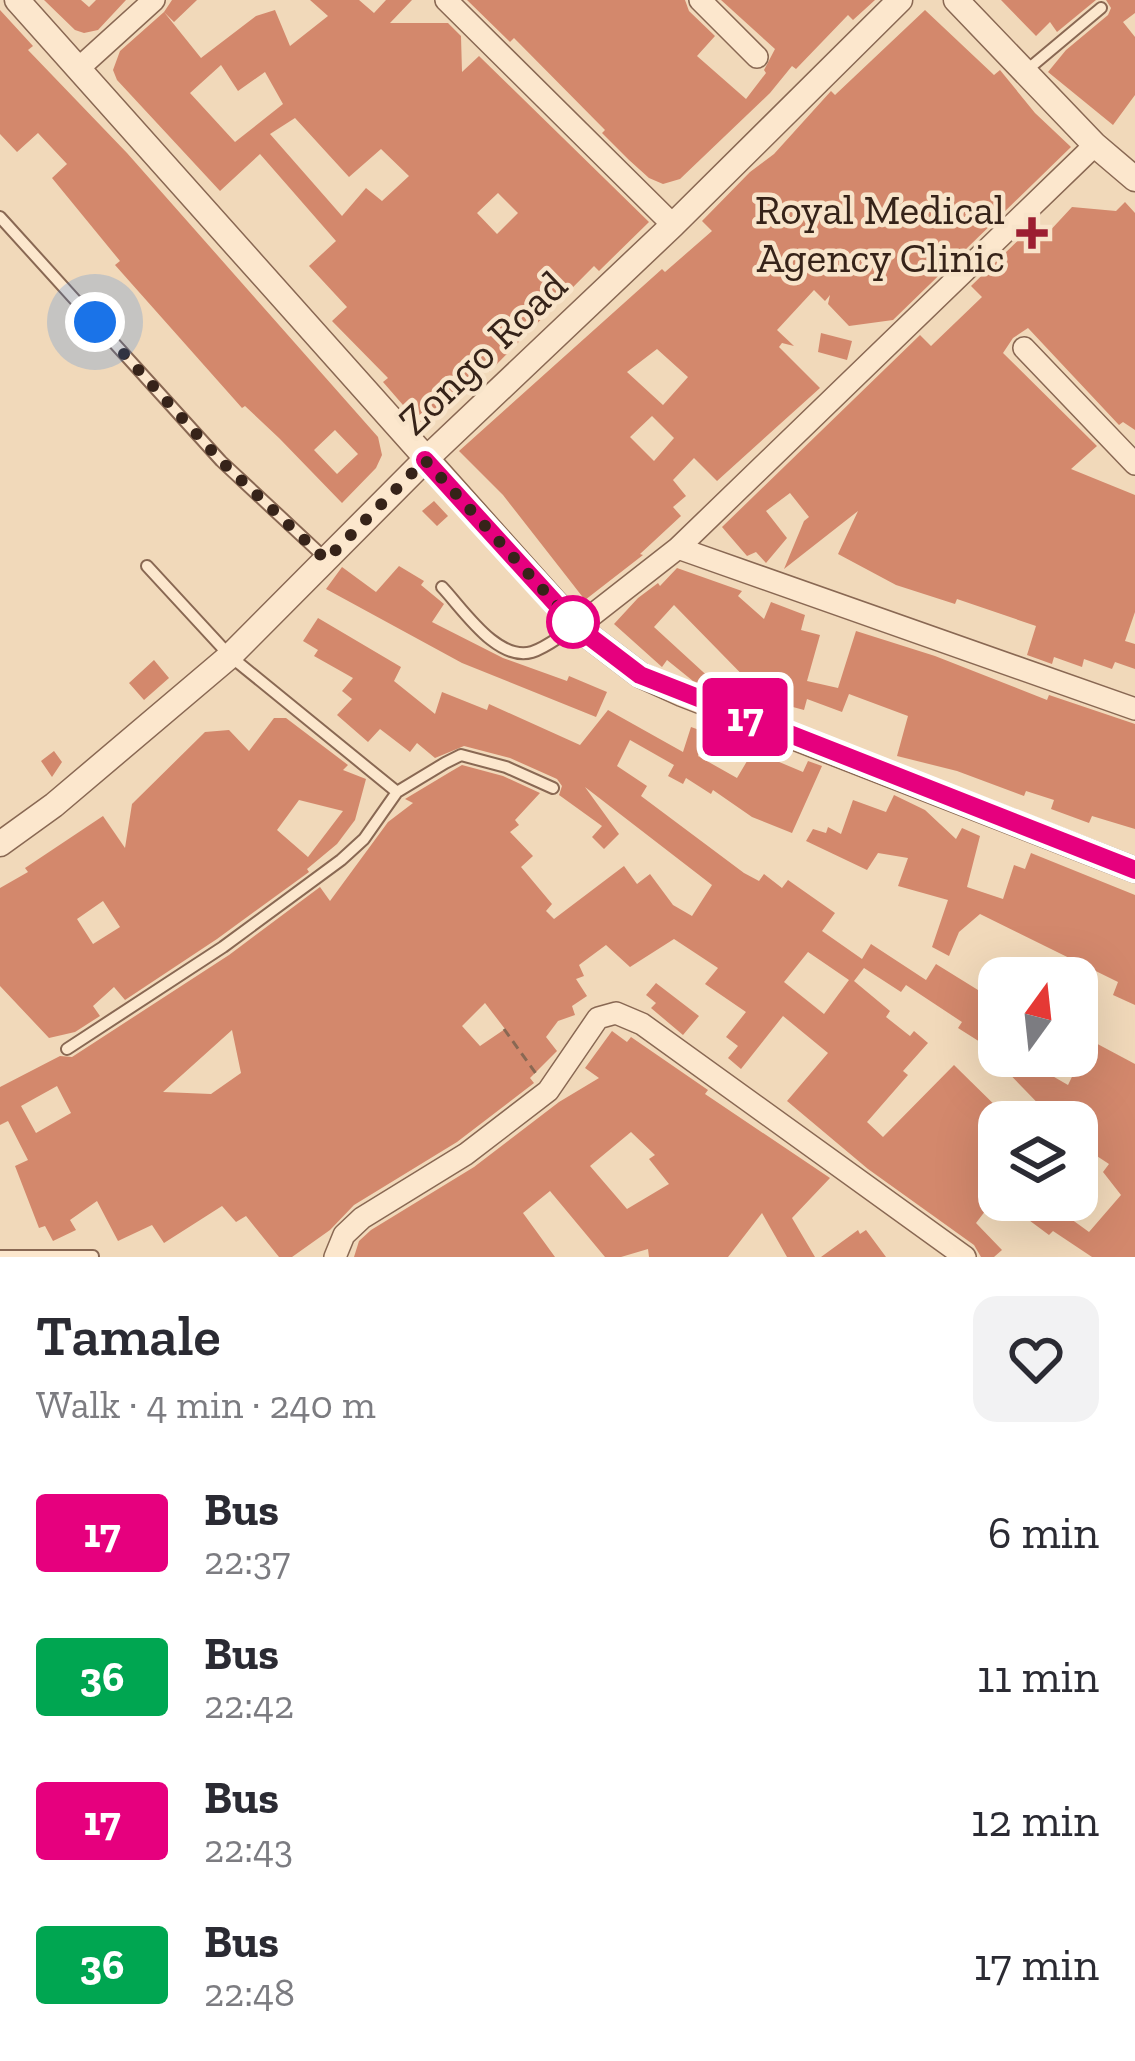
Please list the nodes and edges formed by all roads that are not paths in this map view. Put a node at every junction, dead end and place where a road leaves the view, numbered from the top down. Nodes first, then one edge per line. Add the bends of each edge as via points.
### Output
1 (17, 0) edge
2 (154, 0) edge
3 (446, 0) edge
4 (700, 0) edge
5 (900, 0) edge
6 (956, 0) edge
7 (1101, 8) dead end
8 (757, 57) dead end
9 (79, 68) junction
10 (1027, 70) junction
11 (1095, 145) junction
12 (1133, 175) edge
13 (0, 217) edge
14 (673, 225) junction
15 (1024, 348) dead end
16 (425, 460) junction
17 (1135, 464) edge
18 (679, 548) junction
19 (326, 560) junction
20 (147, 566) dead end
21 (442, 587) dead end
22 (577, 627) junction
23 (230, 656) junction
24 (1135, 710) edge
25 (553, 788) dead end
26 (397, 792) junction
27 (0, 844) edge
28 (1135, 870) edge
29 (67, 1049) dead end
30 (0, 1256) edge
31 (93, 1256) edge
32 (335, 1257) edge
33 (965, 1257) edge

1 - 9 street
2 - 9 street
3 - 14 street
4 - 8 street
5 - 14 street, Zongo Road
6 - 10 street
7 - 10 lane
9 - 16 street
10 - 11 street
11 - 12 street
11 - 18 street
13 - 19 lane via 221,461
14 - 16 street, Zongo Road
15 - 17 street
16 - 19 street, Zongo Road
16 - 22 street
18 - 22 street
18 - 24 street
19 - 23 street, Zongo Road
20 - 23 lane
21 - 22 lane via 498,646 515,652 532,652
22 - 28 street via 640,675 682,694
23 - 26 lane
23 - 27 street, Zongo Road
25 - 26 lane via 461,755
26 - 29 lane via 341,860
30 - 31 lane
32 - 33 street via 362,1218 548,1091 598,1018 616,1013

